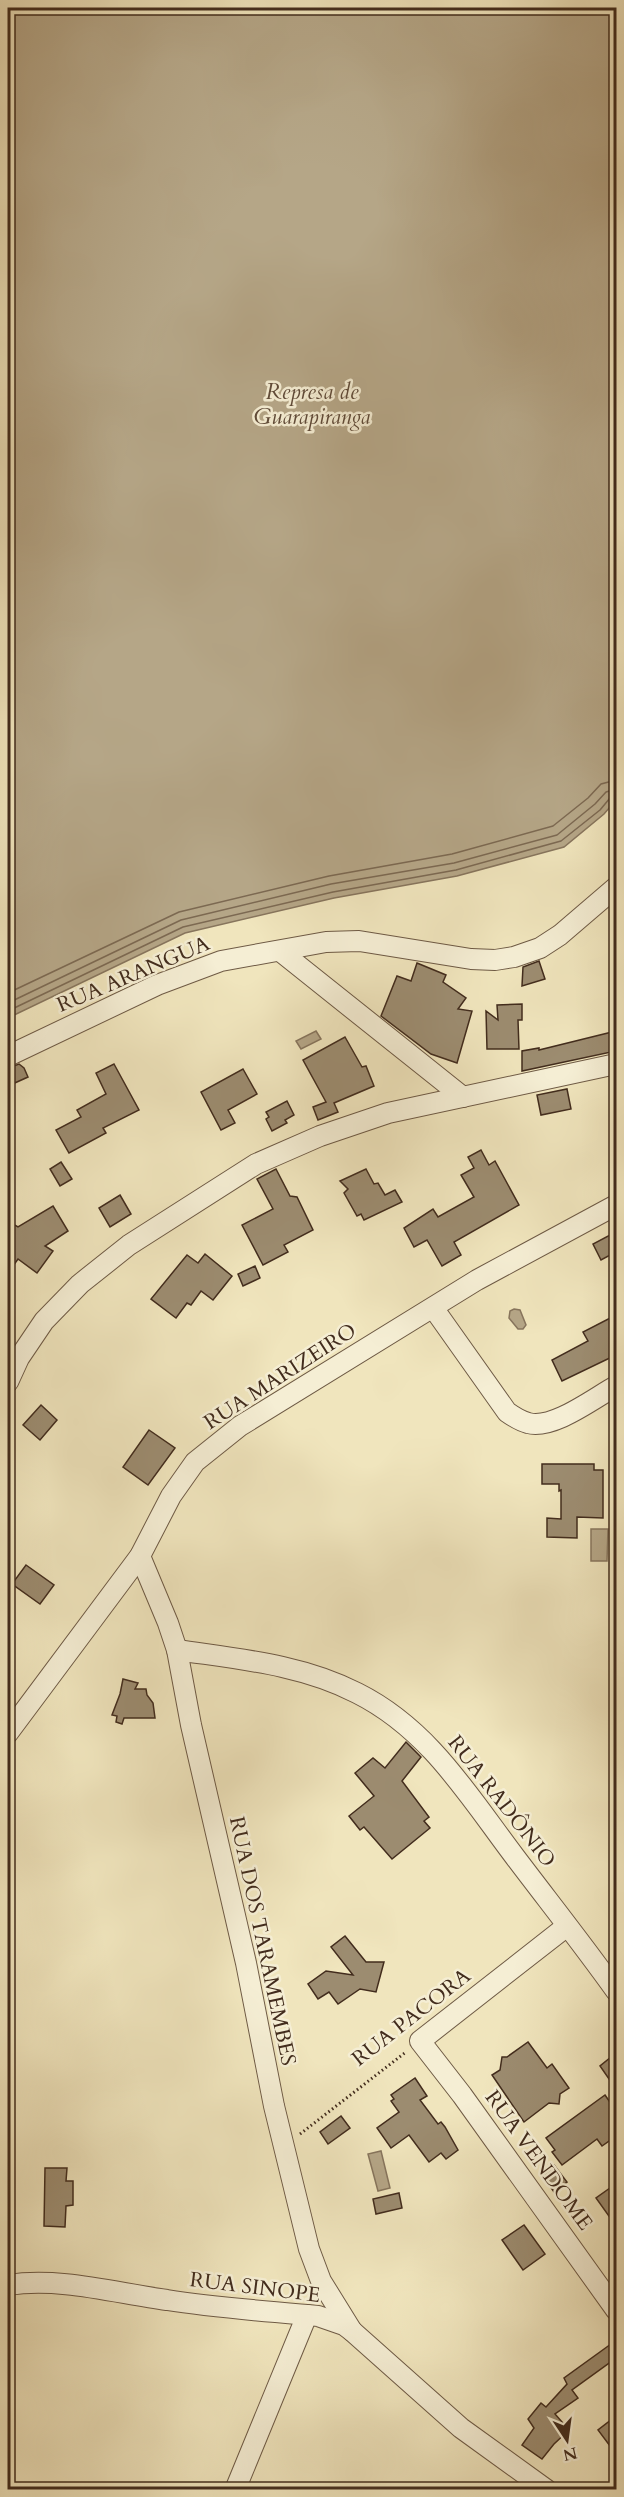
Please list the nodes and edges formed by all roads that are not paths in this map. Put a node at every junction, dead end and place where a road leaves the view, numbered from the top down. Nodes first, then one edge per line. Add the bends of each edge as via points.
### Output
1 (616, 887) edge
2 (280, 951) junction
3 (8, 1056) edge
4 (616, 1064) edge
5 (463, 1097) junction
6 (616, 1205) edge
7 (434, 1308) junction
8 (8, 1382) edge
9 (616, 1386) edge
10 (140, 1556) junction
11 (177, 1650) junction
12 (8, 1733) edge
13 (567, 1926) junction
14 (616, 1991) edge
15 (420, 2041) joint
16 (8, 2285) edge
17 (616, 2310) edge
18 (307, 2315) junction
19 (352, 2331) junction
20 (236, 2490) edge
21 (547, 2490) edge

1 - 2 street, RUA ARANGUA via 560,935 540,948 514,957 471,959 359,941 326,942
2 - 3 street, RUA ARANGUA via 221,961 157,985
2 - 5 street
4 - 5 street
5 - 8 street via 376,1117 256,1164 129,1245 81,1284 45,1321 19,1358
6 - 7 street, RUA MARIZEIRO via 477,1280
7 - 9 street via 507,1412 519,1420 550,1423
7 - 10 street, RUA MARIZEIRO via 240,1426 195,1462 171,1496
10 - 11 street, RUA DOS TARAMEMBES
10 - 12 street, RUA MARIZEIRO
11 - 13 street, RUA RADÔNIO via 258,1661 307,1673 356,1692 392,1712 437,1753
11 - 19 street, RUA DOS TARAMEMBES via 314,2266
13 - 14 street, RUA RADÔNIO
13 - 15 street, RUA PACORA
15 - 17 street, RUA VENDOME
16 - 18 street, RUA SINOPE via 58,2284 170,2301
18 - 19 street, RUA SINOPE via 335,2321
18 - 20 street
19 - 21 street, RUA SINOPE via 461,2428

